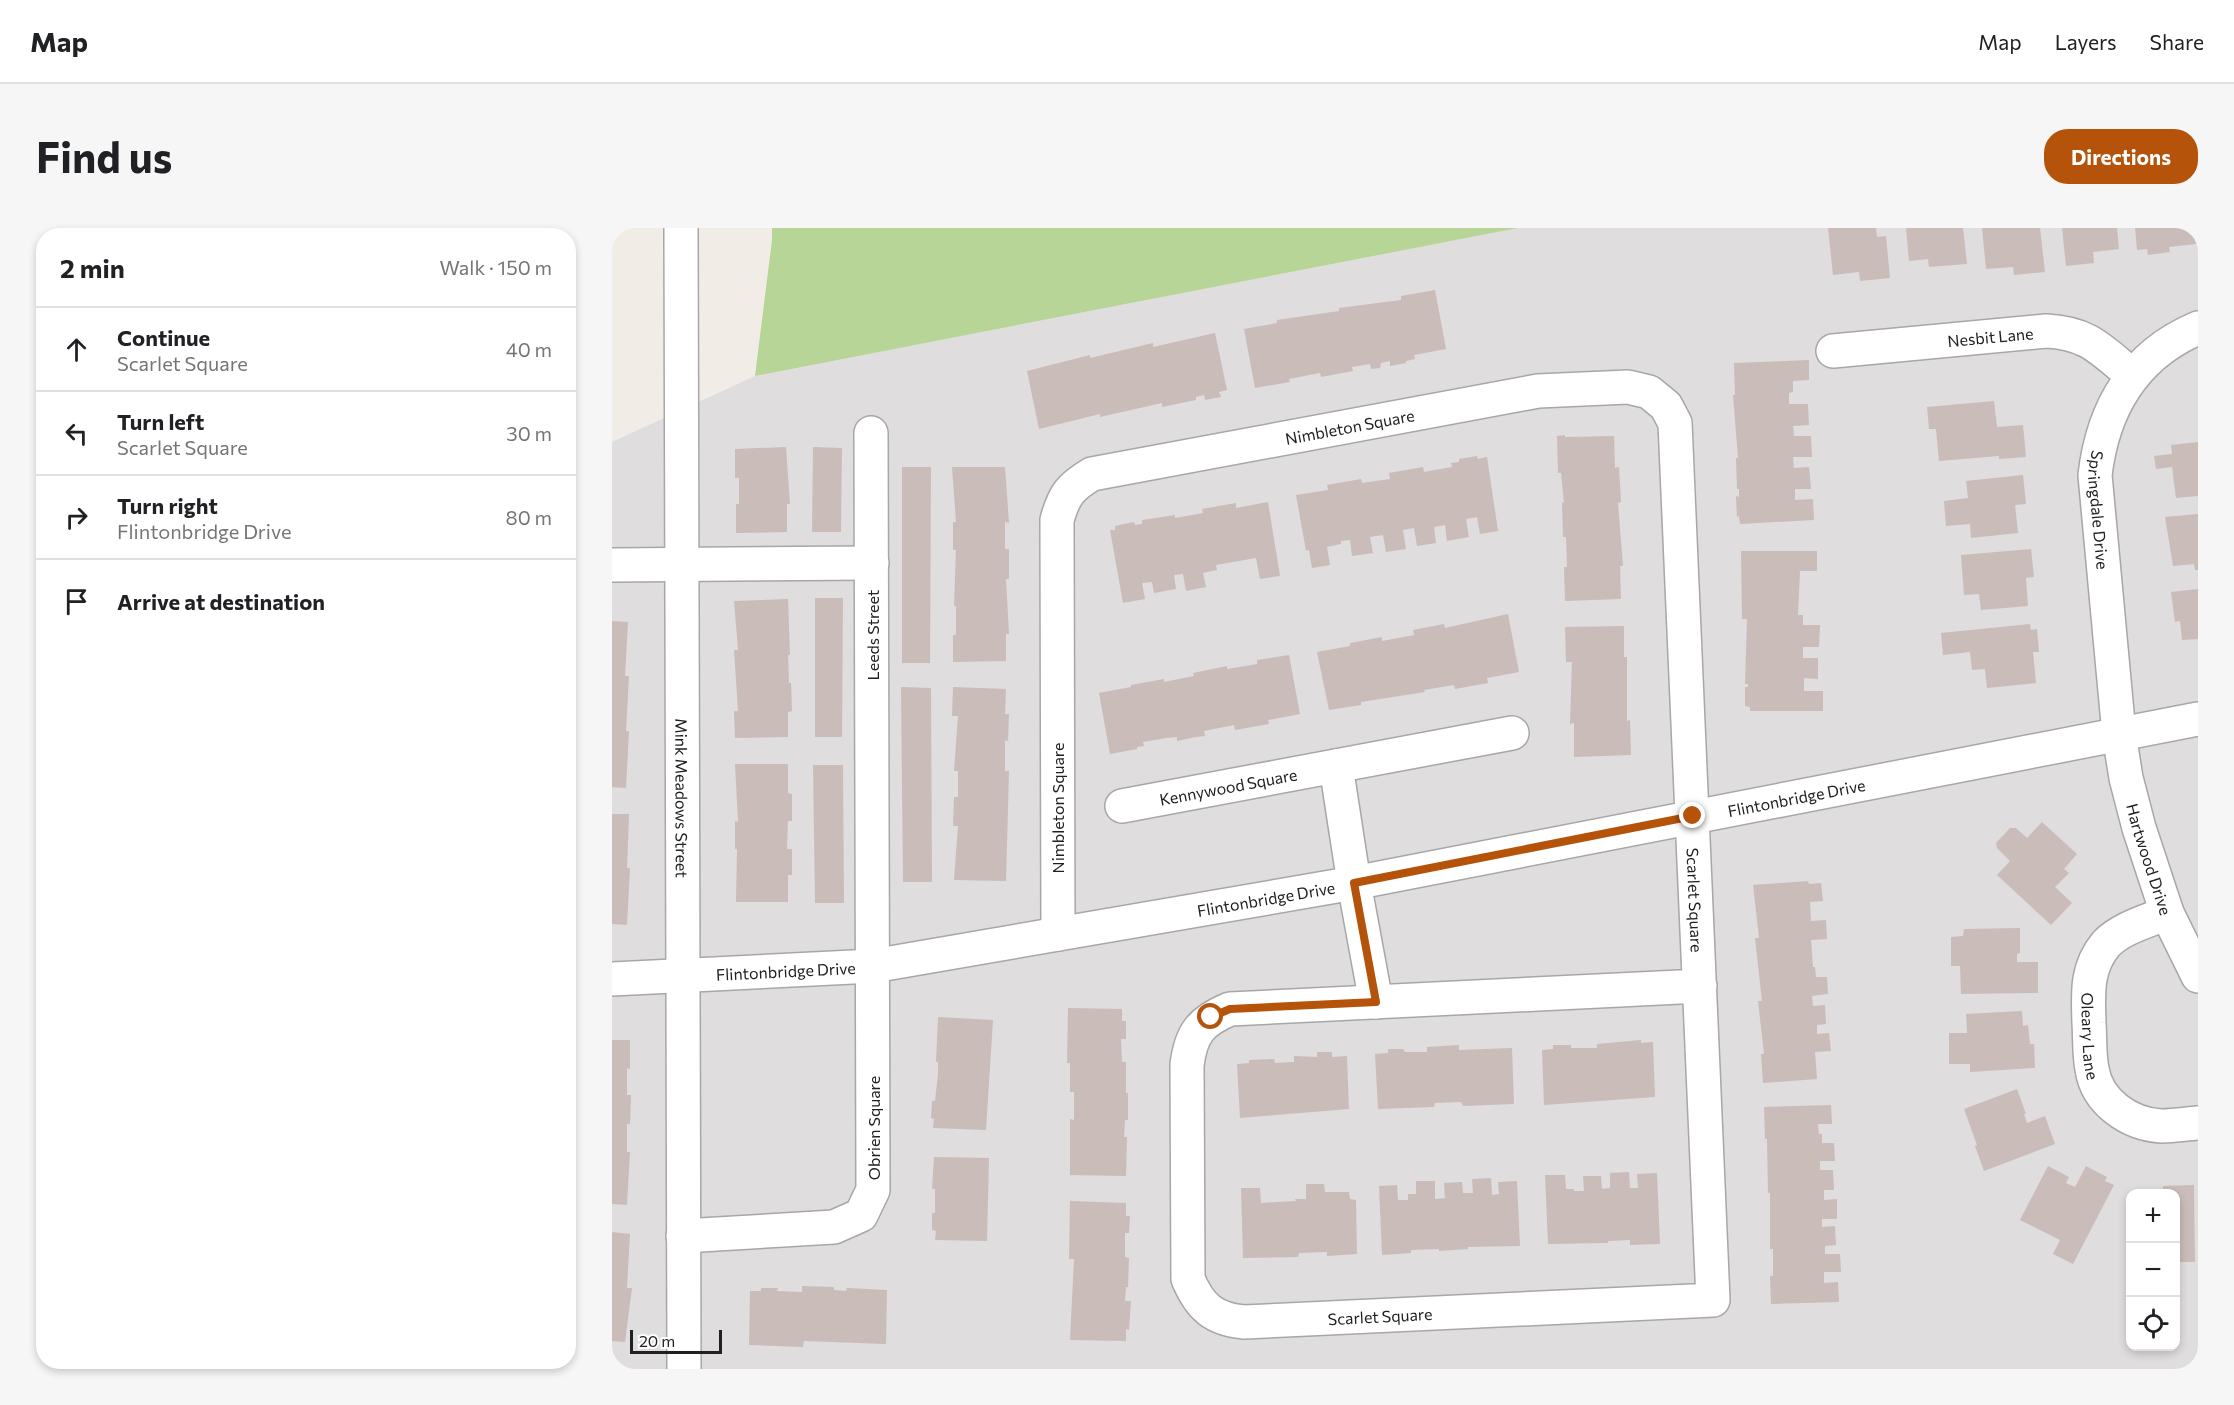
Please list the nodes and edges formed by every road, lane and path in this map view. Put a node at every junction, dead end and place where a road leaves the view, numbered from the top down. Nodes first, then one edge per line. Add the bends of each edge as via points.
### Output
1 (681, 228) edge
2 (2198, 327) edge
3 (1833, 351) dead end
4 (2133, 376) junction
5 (871, 433) dead end
6 (872, 563) junction
7 (612, 565) edge
8 (682, 565) junction
9 (2198, 719) edge
10 (1512, 733) dead end
11 (2119, 734) junction
12 (1336, 766) junction
13 (1122, 806) dead end
14 (1693, 816) junction
15 (1354, 883) junction
16 (2167, 913) junction
17 (1058, 934) junction
18 (873, 966) junction
19 (683, 976) junction
20 (2198, 976) edge
21 (612, 979) edge
22 (1700, 986) junction
23 (1376, 1002) junction
24 (2198, 1124) edge
25 (683, 1236) junction
26 (684, 1369) edge

1 - 8 street, Mink Meadows Street
2 - 4 street, Springdale Drive via 2163,346
3 - 4 street, Nesbit Lane via 2046,330 2088,340
4 - 11 street, Springdale Drive via 2106,423 2095,475
5 - 6 street, Leeds Street
6 - 8 street
6 - 18 street, Leeds Street
7 - 8 street
8 - 19 street, Mink Meadows Street
9 - 11 street, Flintonbridge Drive
10 - 12 street, Kennywood Square
11 - 14 street, Flintonbridge Drive
11 - 16 street, Hartwood Drive via 2139,828
12 - 13 street, Kennywood Square
12 - 15 street
14 - 15 street, Flintonbridge Drive
14 - 17 street, Nimbleton Square via 1675,423 1666,406 1649,392 1628,387 1538,391 1092,474 1076,484 1063,499 1057,520
14 - 22 street, Scarlet Square
15 - 17 street, Flintonbridge Drive
15 - 23 street
16 - 20 street, Hartwood Drive
16 - 24 street, Oleary Lane via 2124,931 2108,943 2094,963 2087,987 2092,1070 2101,1093 2115,1110 2136,1122 2161,1126
17 - 18 street, Flintonbridge Drive
18 - 19 street, Flintonbridge Drive
18 - 25 street, Obrien Square via 873,1190 861,1215 834,1227
19 - 21 street, Flintonbridge Drive
19 - 25 street, Mink Meadows Street
22 - 23 street, Scarlet Square
22 - 23 street, Scarlet Square via 1713,1300 1228,1321 1210,1312 1197,1298 1188,1279 1187,1065 1196,1033 1211,1017 1230,1009
25 - 26 street, Mink Meadows Street

